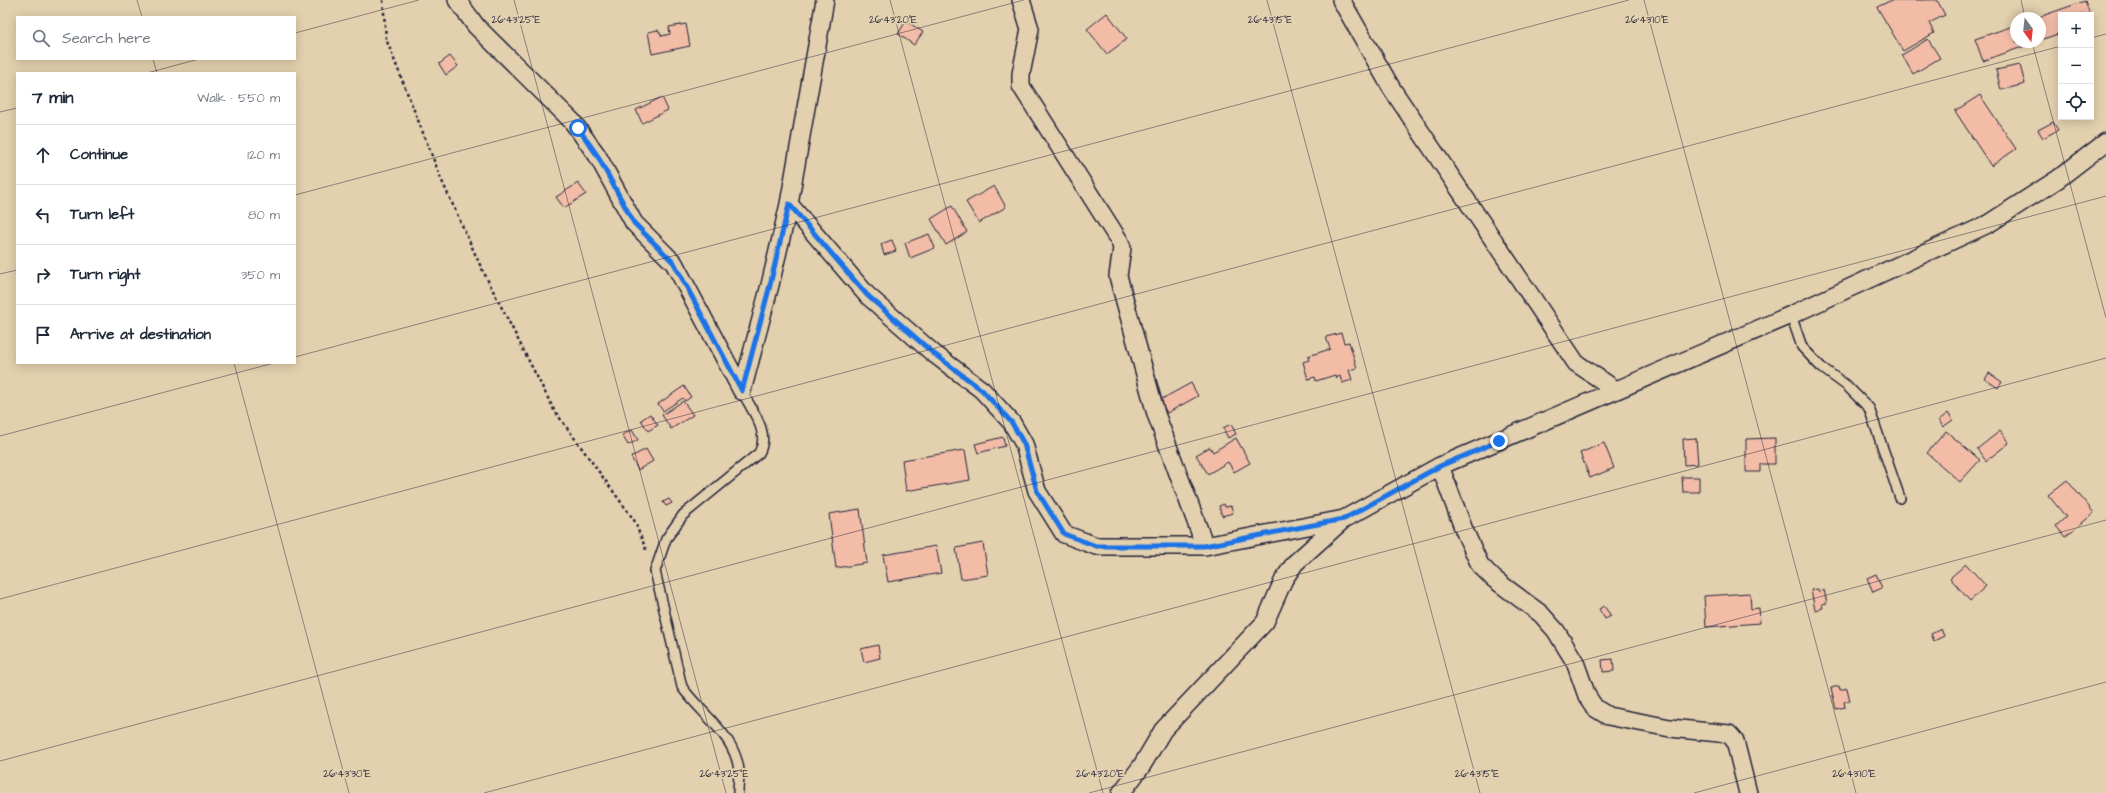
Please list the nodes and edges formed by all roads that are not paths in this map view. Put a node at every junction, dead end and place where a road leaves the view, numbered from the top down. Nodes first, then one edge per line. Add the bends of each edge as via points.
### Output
1 (457, 0) edge
2 (825, 0) edge
3 (1021, 0) edge
4 (1341, 0) edge
5 (2106, 142) edge
6 (789, 204) junction
7 (1791, 315) junction
8 (1616, 390) junction
9 (742, 391) junction
10 (1440, 466) junction
11 (1900, 498) dead end
12 (1344, 519) junction
13 (1204, 546) junction
14 (738, 793) edge
15 (1121, 793) edge
16 (1748, 793) edge

1 - 9 street via 476,26 584,136 634,223 674,263
2 - 6 street
3 - 13 street via 1030,29 1021,86 1120,242 1122,248 1118,276 1156,414
4 - 8 street via 1392,89 1576,363
5 - 7 street via 2058,179 1988,224
6 - 9 street
6 - 13 street via 867,295 933,353 982,390 1012,423 1024,444 1037,491 1064,534 1096,546
7 - 8 street
7 - 11 lane via 1802,347 1869,408
8 - 10 street
9 - 14 lane via 764,433 763,446 759,453 683,515 666,539 655,571 682,687 732,747 739,770
10 - 12 street
10 - 16 street via 1480,565 1494,579 1541,614 1556,630 1575,662 1594,708 1608,716 1670,728 1728,734 1735,741
12 - 13 street
12 - 15 street via 1295,563 1284,579 1265,622 1163,730 1141,767

